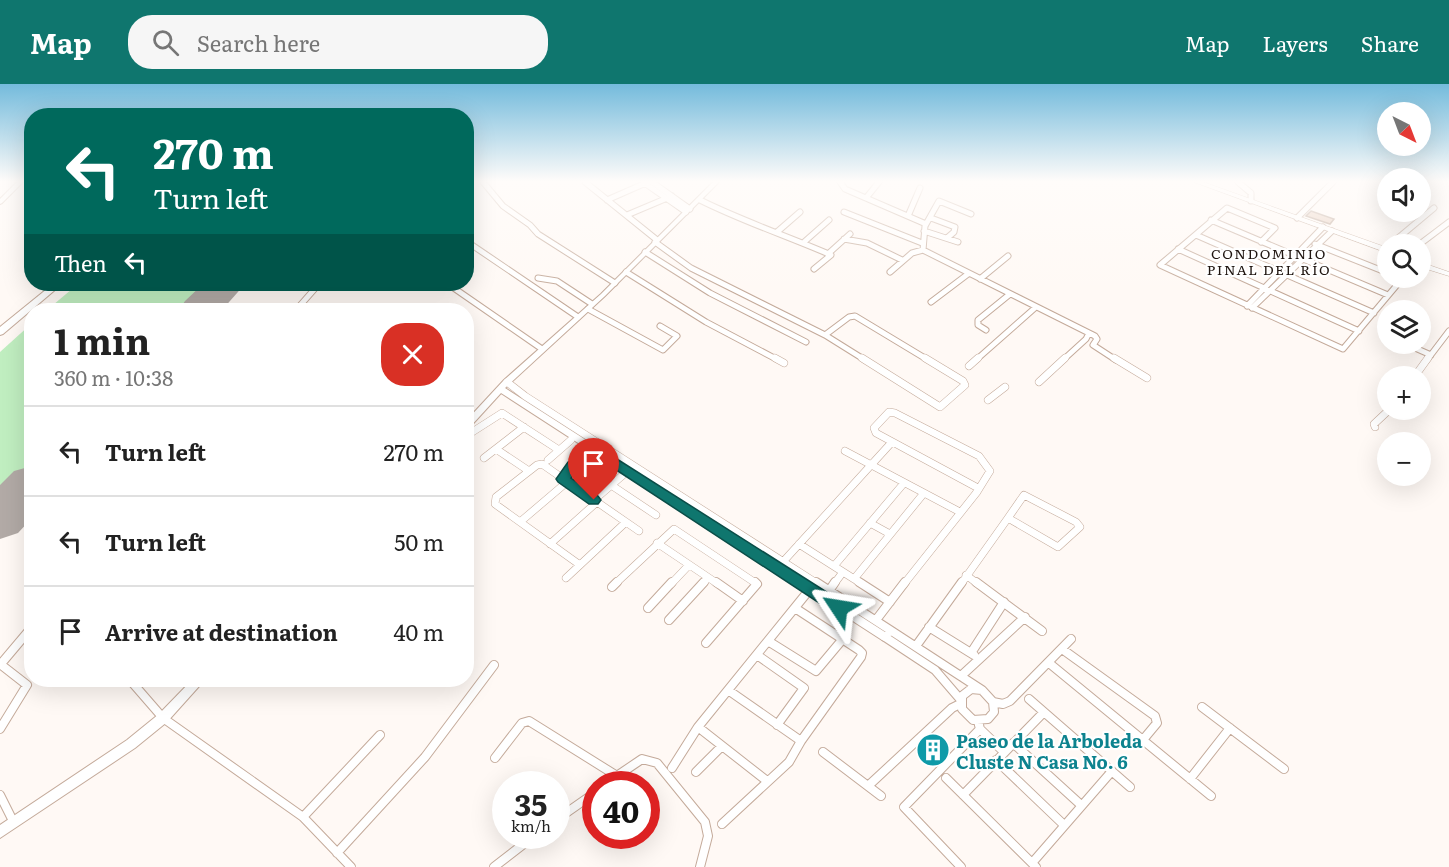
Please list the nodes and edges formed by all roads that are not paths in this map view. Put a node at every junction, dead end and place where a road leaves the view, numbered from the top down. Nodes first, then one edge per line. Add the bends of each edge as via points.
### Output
1 (931, 218) edge
2 (521, 219) edge
3 (631, 219) edge
4 (679, 219) edge
5 (738, 219) edge
6 (792, 219) edge
7 (860, 219) edge
8 (912, 219) edge
9 (932, 219) edge
10 (1253, 219) edge
11 (1298, 219) edge
12 (1421, 219) edge
13 (829, 220) dead end
14 (1211, 220) joint
15 (1449, 222) edge
16 (925, 228) junction
17 (1323, 228) junction
18 (1332, 231) junction
19 (777, 232) junction
20 (1317, 233) junction
21 (850, 234) dead end
22 (1196, 234) junction
23 (1403, 234) edge
24 (1431, 236) edge
25 (1325, 237) junction
26 (947, 238) junction
27 (844, 239) junction
28 (656, 241) junction
29 (958, 242) dead end
30 (1261, 242) junction
31 (803, 243) junction
32 (922, 243) junction
33 (1313, 243) junction
34 (474, 246) edge
35 (1377, 247) edge
36 (1178, 249) junction
37 (923, 250) junction
38 (645, 252) junction
39 (829, 253) junction
40 (1008, 256) dead end
41 (1298, 258) junction
42 (902, 260) junction
43 (1431, 268) edge
44 (814, 269) dead end
45 (1377, 269) edge
46 (626, 272) junction
47 (890, 272) dead end
48 (1282, 273) junction
49 (968, 274) junction
50 (1449, 274) edge
51 (538, 278) dead end
52 (980, 279) junction
53 (615, 283) junction
54 (1395, 288) edge
55 (1266, 290) junction
56 (50, 291) edge
57 (58, 291) edge
58 (313, 291) edge
59 (458, 291) edge
60 (1010, 294) junction
61 (1388, 296) junction
62 (931, 302) dead end
63 (35, 303) edge
64 (44, 303) edge
65 (302, 303) edge
66 (590, 306) junction
67 (1036, 307) junction
68 (1249, 307) junction
69 (24, 312) edge
70 (1374, 313) junction
71 (578, 317) junction
72 (24, 320) edge
73 (660, 326) dead end
74 (986, 330) dead end
75 (1359, 331) junction
76 (1449, 331) edge
77 (0, 332) edge
78 (1089, 333) junction
79 (825, 335) junction
80 (0, 340) edge
81 (806, 342) dead end
82 (542, 349) junction
83 (1431, 355) joint
84 (784, 363) dead end
85 (969, 366) dead end
86 (1423, 366) edge
87 (1147, 378) dead end
88 (1039, 382) dead end
89 (504, 385) junction
90 (1005, 387) dead end
91 (988, 400) dead end
92 (474, 417) edge
93 (1379, 420) edge
94 (524, 427) junction
95 (1375, 427) dead end
96 (474, 430) edge
97 (571, 440) dead end
98 (892, 442) junction
99 (496, 449) junction
100 (559, 450) junction
101 (845, 451) dead end
102 (602, 454) junction
103 (484, 458) dead end
104 (548, 460) dead end
105 (872, 464) junction
106 (529, 471) junction
107 (623, 475) dead end
108 (568, 482) junction
109 (904, 483) junction
110 (611, 485) junction
111 (978, 488) junction
112 (924, 493) junction
113 (595, 501) junction
114 (960, 512) junction
115 (656, 515) dead end
116 (1007, 518) junction
117 (520, 522) junction
118 (626, 522) junction
119 (870, 523) junction
120 (639, 531) dead end
121 (890, 534) junction
122 (657, 543) junction
123 (550, 544) junction
124 (799, 544) junction
125 (781, 564) junction
126 (580, 565) junction
127 (689, 565) junction
128 (834, 566) junction
129 (843, 572) junction
130 (966, 575) junction
131 (566, 578) dead end
132 (708, 578) junction
133 (854, 579) junction
134 (612, 587) dead end
135 (810, 589) junction
136 (826, 594) junction
137 (743, 601) junction
138 (890, 602) junction
139 (1004, 602) junction
140 (648, 608) dead end
141 (795, 608) junction
142 (1025, 618) junction
143 (669, 620) dead end
144 (876, 620) junction
145 (929, 627) junction
146 (1042, 631) dead end
147 (887, 634) junction
148 (24, 636) edge
149 (1071, 639) dead end
150 (842, 640) junction
151 (768, 641) junction
152 (706, 643) dead end
153 (916, 646) junction
154 (1062, 649) junction
155 (757, 656) junction
156 (975, 656) junction
157 (1049, 663) junction
158 (0, 664) edge
159 (495, 666) dead end
160 (961, 676) junction
161 (24, 683) edge
162 (26, 687) edge
163 (136, 687) edge
164 (192, 687) edge
165 (728, 690) junction
166 (982, 690) junction
167 (1029, 699) dead end
168 (960, 701) junction
169 (993, 702) junction
170 (1202, 707) dead end
171 (1044, 712) junction
172 (163, 718) junction
173 (777, 724) junction
174 (979, 725) junction
175 (698, 727) junction
176 (1230, 728) junction
177 (0, 729) edge
178 (380, 735) dead end
179 (801, 741) junction
180 (1142, 741) junction
181 (1013, 743) junction
182 (722, 746) junction
183 (823, 752) dead end
184 (1004, 752) junction
185 (495, 758) dead end
186 (996, 760) junction
187 (672, 768) dead end
188 (1284, 769) dead end
189 (609, 771) edge
190 (624, 771) edge
191 (1112, 771) junction
192 (696, 772) dead end
193 (946, 778) dead end
194 (1191, 779) junction
195 (767, 781) junction
196 (868, 786) junction
197 (1130, 787) dead end
198 (0, 795) edge
199 (963, 795) junction
200 (881, 796) dead end
201 (1211, 796) dead end
202 (1081, 805) junction
203 (303, 818) junction
204 (14, 823) junction
205 (722, 824) dead end
206 (1064, 825) junction
207 (0, 832) edge
208 (517, 849) edge
209 (337, 853) junction
210 (1034, 865) edge
211 (351, 867) edge
212 (494, 867) edge
213 (700, 867) edge
214 (961, 867) edge

1 - 16 street
2 - 53 street
3 - 28 street
4 - 28 street
5 - 19 street
6 - 19 street
7 - 32 street
8 - 16 street
9 - 26 street via 955,227
10 - 30 street via 1275,228
11 - 17 main road
12 - 23 street
13 - 31 street
14 - 22 street
14 - 30 street
15 - 24 street
16 - 26 street
16 - 32 street
17 - 18 main road
17 - 20 street
18 - 25 street
18 - 35 main road
19 - 31 street
20 - 25 street
20 - 33 street
21 - 27 street
22 - 36 street
22 - 48 street
25 - 33 street
26 - 29 street
27 - 39 street
27 - 42 street via 867,243
28 - 38 street
28 - 79 street via 691,268
30 - 41 street
31 - 39 street
32 - 37 street
33 - 41 street
33 - 45 street
34 - 71 street
36 - 55 street
36 - 68 street via 1160,265
37 - 42 street
37 - 49 street
38 - 46 street
38 - 81 street via 710,293
39 - 44 street via 830,257
40 - 52 street
41 - 48 street
41 - 61 street
42 - 47 street
43 - 50 main road
46 - 53 street
46 - 84 street via 706,322
48 - 55 street
48 - 70 street
49 - 52 street
49 - 62 street
51 - 66 street via 557,281
52 - 60 street
53 - 66 street
54 - 61 street
55 - 68 street
55 - 75 street
56 - 63 highway
57 - 64 highway
58 - 65 street
59 - 82 street
60 - 67 street
60 - 74 street via 978,320 978,326
61 - 70 street
66 - 71 street
66 - 73 street via 663,350 677,336
67 - 78 street
67 - 85 street
68 - 75 street via 1342,349
69 - 77 highway
70 - 75 street
71 - 82 street
72 - 80 highway
76 - 83 street
78 - 87 street via 1097,338 1095,347
78 - 88 street
79 - 79 street via 854,316 965,385 940,407
82 - 89 street
83 - 86 street
89 - 92 street
89 - 102 street
89 - 125 street
90 - 91 street
93 - 95 street
94 - 96 street via 499,413
94 - 99 street
94 - 100 street
97 - 100 street
98 - 105 street
98 - 111 street
98 - 111 street via 873,430 891,412 982,458 990,471
99 - 103 street
99 - 106 street
100 - 104 street
101 - 105 street
102 - 108 street via 589,473
102 - 108 street via 573,466
102 - 125 street
105 - 109 street
105 - 124 street
106 - 108 street via 542,464
106 - 117 street via 494,500
107 - 110 street
108 - 113 street
108 - 117 street
109 - 112 street
109 - 119 street
110 - 113 street
110 - 115 street
111 - 114 street
112 - 114 street
112 - 121 street
113 - 118 street
113 - 123 street
114 - 138 street
116 - 116 street via 1058,547 1080,527 1027,495
116 - 130 street
117 - 123 street
118 - 120 street
118 - 126 street
119 - 121 street
119 - 128 street
121 - 133 street
122 - 127 street
122 - 134 street
122 - 137 street via 676,529 744,573 757,585
123 - 126 street
124 - 125 street
124 - 128 street
125 - 135 street
125 - 136 street
126 - 131 street
127 - 132 street
127 - 140 street
128 - 129 street
129 - 133 street
129 - 136 street
130 - 139 street
130 - 145 street
132 - 137 street
132 - 143 street
133 - 138 street
135 - 136 street
135 - 141 street
136 - 144 street
136 - 147 street
137 - 152 street
138 - 144 street
139 - 142 street
139 - 156 street
141 - 150 street
141 - 151 street
142 - 146 street
142 - 156 street
144 - 147 street
145 - 153 street
145 - 156 street
147 - 153 street
147 - 168 street via 935,670
148 - 158 street
149 - 154 street
150 - 151 street via 816,671
150 - 179 street via 859,650 861,657
151 - 155 street
153 - 160 street
154 - 157 street
154 - 180 street via 1155,716 1156,723
155 - 165 street
155 - 173 street via 804,688
156 - 160 street
157 - 169 street via 1010,700 1003,704
157 - 180 street
158 - 161 street
159 - 209 street via 425,757
160 - 166 street
162 - 177 street
163 - 172 street
164 - 172 street
165 - 173 street
165 - 175 street
166 - 168 street via 970,689
166 - 169 street
167 - 171 street
168 - 174 street via 968,717
168 - 196 street
169 - 174 street via 992,716
170 - 176 street
171 - 181 street
171 - 191 street
172 - 203 street
172 - 204 street
173 - 179 street
174 - 184 street
174 - 214 street via 904,807
175 - 182 street
175 - 187 street
176 - 188 street
176 - 194 street
178 - 203 street
179 - 195 street via 789,762
180 - 194 street
181 - 184 street
181 - 202 street
182 - 192 street
182 - 195 street
183 - 196 street
184 - 186 street
185 - 189 street via 522,723 529,721
186 - 199 street
186 - 206 street
190 - 213 street via 642,759 657,763 705,822 708,836
191 - 197 street
191 - 202 street
193 - 199 street
194 - 201 street
195 - 205 street
196 - 200 street
198 - 204 street
199 - 210 street
202 - 206 street
203 - 209 street
204 - 207 street
206 - 210 street
208 - 212 street
209 - 211 street

